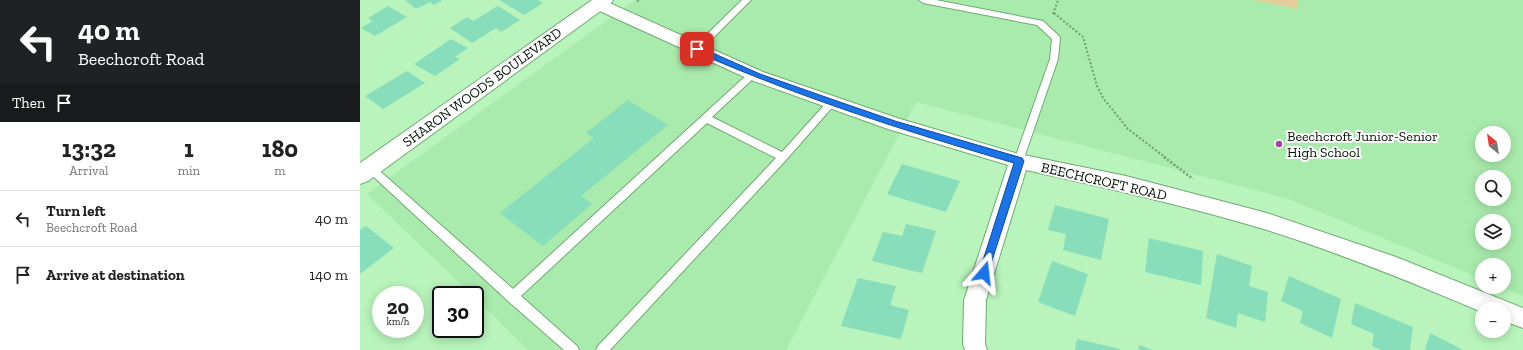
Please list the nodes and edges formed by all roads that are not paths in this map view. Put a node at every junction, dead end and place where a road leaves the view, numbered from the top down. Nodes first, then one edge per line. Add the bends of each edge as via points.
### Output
1 (747, 0) edge
2 (923, 0) edge
3 (601, 2) edge
4 (697, 49) junction
5 (753, 74) junction
6 (831, 103) junction
7 (706, 118) junction
8 (783, 157) junction
9 (1019, 161) junction
10 (364, 172) edge
11 (512, 297) junction
12 (1483, 302) edge
13 (1511, 314) edge
14 (1523, 318) edge
15 (573, 350) edge
16 (602, 350) edge
17 (976, 350) edge

1 - 4 lane
2 - 9 lane via 1040,23 1056,38 1054,59
3 - 4 street, BEECHCROFT ROAD
3 - 10 street, SHARON WOODS BOULEVARD
4 - 5 street, BEECHCROFT ROAD
5 - 6 street, BEECHCROFT ROAD
5 - 7 lane
6 - 8 lane
6 - 9 street, BEECHCROFT ROAD
7 - 8 lane
7 - 11 lane
8 - 16 lane
9 - 12 street, BEECHCROFT ROAD via 1126,184 1267,222 1396,266
9 - 17 street via 975,300
10 - 11 lane
11 - 15 lane
13 - 14 street

